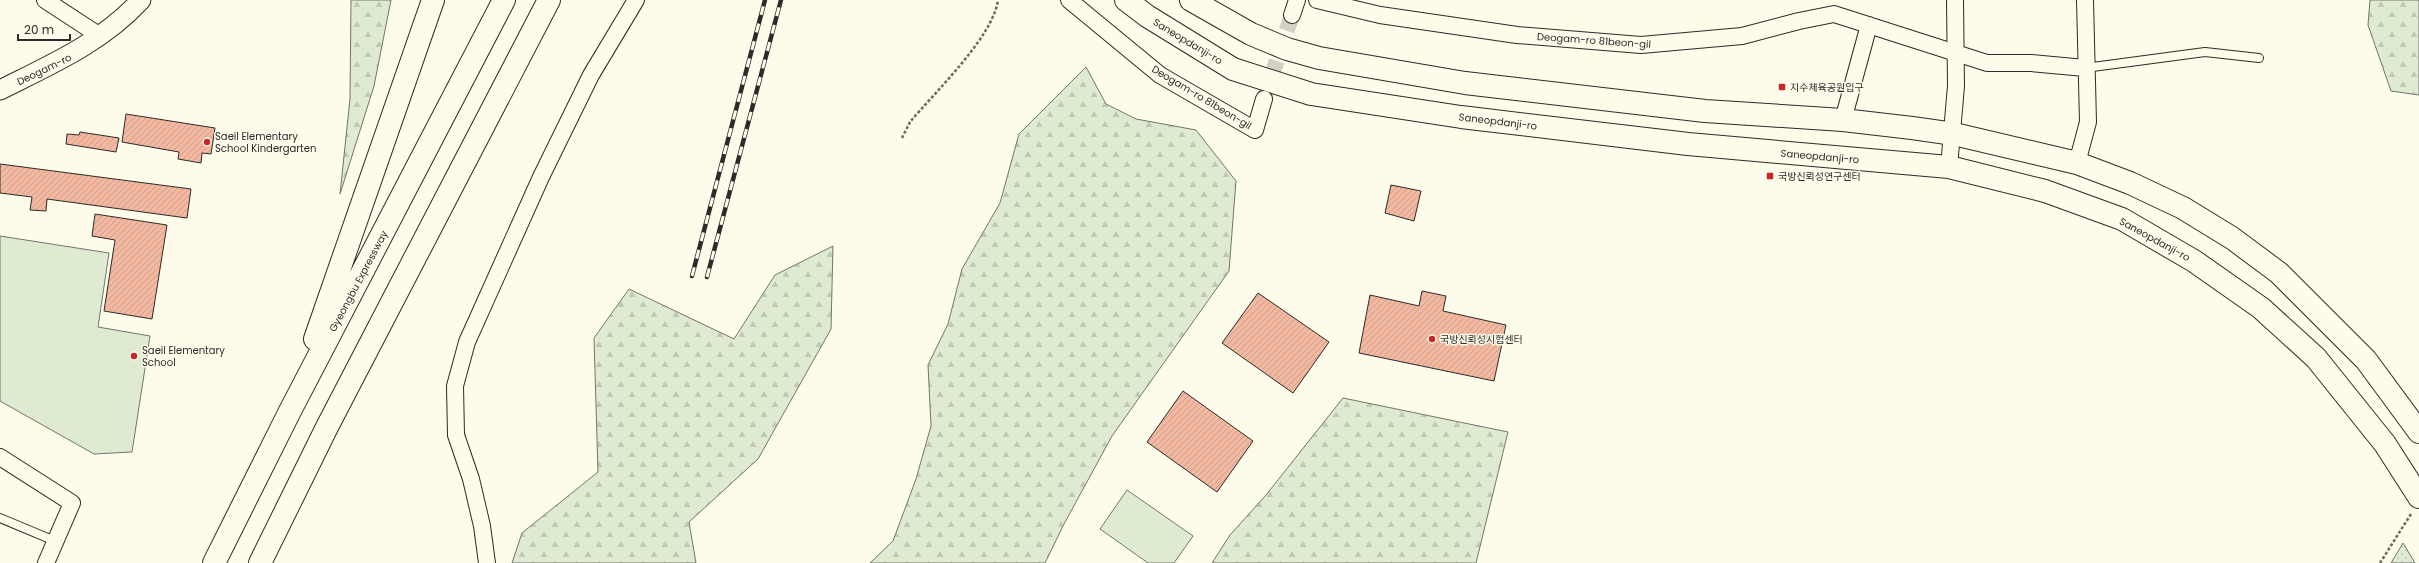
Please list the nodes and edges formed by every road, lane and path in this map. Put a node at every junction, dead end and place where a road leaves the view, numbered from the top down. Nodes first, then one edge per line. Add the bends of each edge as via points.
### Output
1 (45, 0) edge
2 (142, 0) edge
3 (433, 0) edge
4 (504, 0) edge
5 (549, 0) edge
6 (636, 0) edge
7 (998, 0) edge
8 (1069, 0) edge
9 (1126, 0) edge
10 (1191, 0) edge
11 (1317, 0) edge
12 (1955, 0) edge
13 (2086, 0) edge
14 (1869, 25) junction
15 (100, 36) junction
16 (1955, 51) junction
17 (2259, 58) dead end
18 (2085, 68) junction
19 (0, 90) edge
20 (1264, 99) tunnel mouth
21 (1843, 120) junction
22 (1954, 134) junction
23 (902, 138) dead end
24 (2077, 163) junction
25 (1949, 167) junction
26 (290, 410) junction
27 (2419, 432) edge
28 (0, 457) edge
29 (2417, 502) edge
30 (0, 518) edge
31 (55, 541) junction
32 (46, 563) edge
33 (214, 563) edge
34 (260, 563) edge
35 (487, 563) edge
36 (2380, 563) edge

1 - 15 street
2 - 15 street, Deogam-ro
3 - 26 main road
4 - 26 main road, Gyeongbu Expressway
5 - 34 main road via 327,427
6 - 35 street via 591,75 541,177 467,342 455,386 456,435 471,479 482,526
7 - 23 path via 996,11 984,36 910,122
8 - 20 street, Deogam-ro 81beon-gil via 1160,75 1255,130
9 - 25 main road, Saneopdanji-ro via 1147,16 1233,69 1311,94 1462,117 1664,141
10 - 21 main road via 1252,34 1287,49 1319,58 1465,83 1705,111
11 - 14 street, Deogam-ro 81beon-gil via 1380,15 1517,35 1641,45 1742,36 1834,14
12 - 16 street
13 - 18 street
14 - 16 street, Deogam-ro 81beon-gil
14 - 21 street
15 - 19 street, Deogam-ro via 75,53
16 - 18 street, Deogam-ro 81beon-gil via 1987,63 2031,63
16 - 22 street
17 - 18 lane via 2205,52
18 - 24 street via 2088,122
21 - 22 main road
22 - 24 main road
22 - 25 street
24 - 27 main road via 2130,183 2183,208 2232,238 2279,273 2366,360
25 - 29 main road, Saneopdanji-ro via 2045,192 2122,219 2194,260 2261,308 2316,358 2366,418
26 - 33 main road, Gyeongbu Expressway
28 - 31 street via 72,503
29 - 36 path
30 - 31 lane
31 - 32 street

